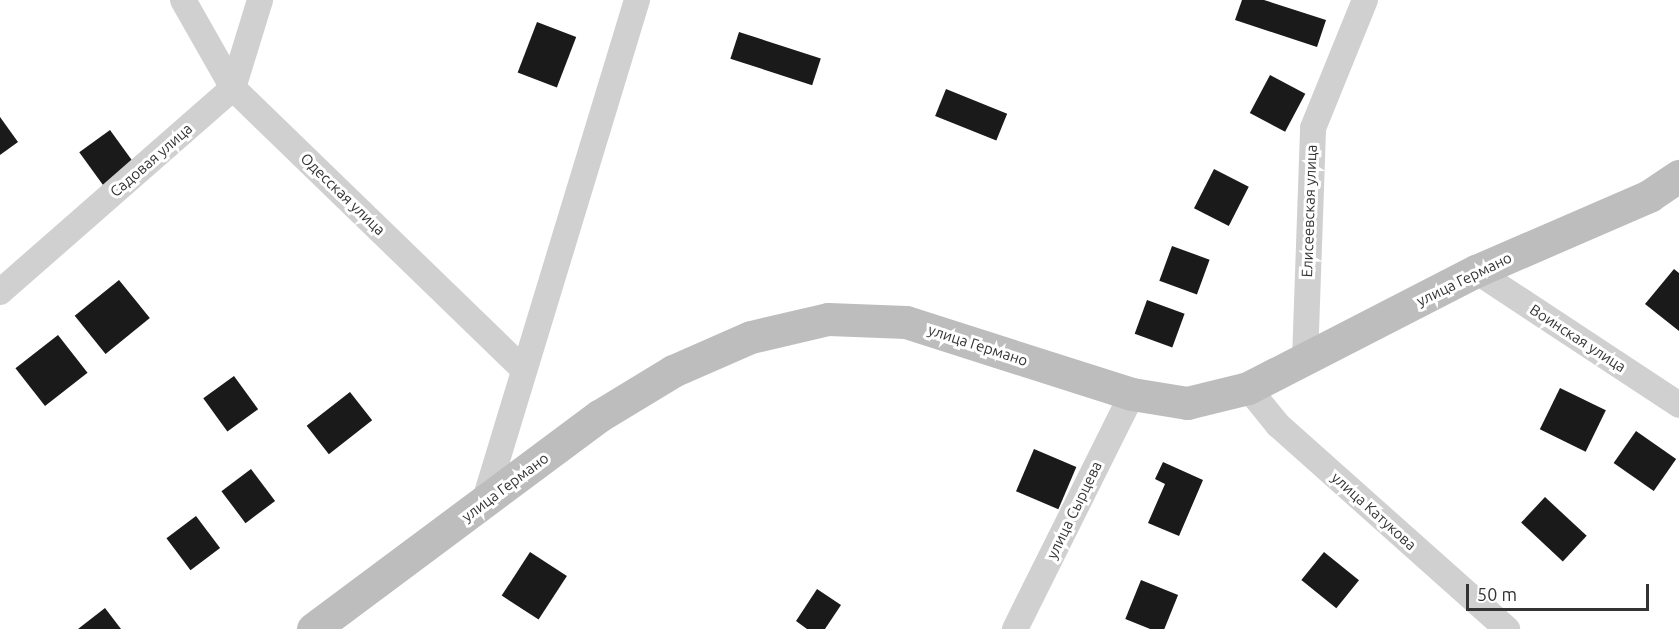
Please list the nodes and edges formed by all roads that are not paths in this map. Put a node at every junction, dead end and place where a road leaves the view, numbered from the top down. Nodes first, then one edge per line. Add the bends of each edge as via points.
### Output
1 (183, 0) edge
2 (260, 0) edge
3 (637, 0) edge
4 (1365, 0) edge
5 (233, 88) junction
6 (1679, 176) edge
7 (1476, 271) junction
8 (0, 292) edge
9 (1305, 360) junction
10 (524, 370) junction
11 (1248, 388) junction
12 (1132, 394) junction
13 (1679, 405) edge
14 (484, 503) junction
15 (1016, 628) edge
16 (313, 629) edge
17 (1507, 629) edge

1 - 5 street, Одесская улица
2 - 5 street
3 - 10 street
4 - 9 street, Елисеевская улица via 1313,128
5 - 8 street, Садовая улица
5 - 10 street, Одесская улица
6 - 7 main road, улица Германо via 1649,196
7 - 9 main road, улица Германо
7 - 13 street, Воинская улица
9 - 11 main road, улица Германо
10 - 14 street
11 - 12 main road, улица Германо via 1187,403
11 - 17 street, улица Катукова via 1278,425
12 - 14 main road, улица Германо via 906,322 828,319 751,337 673,371 599,416
12 - 15 street, улица Сырцева
14 - 16 main road, улица Германо

